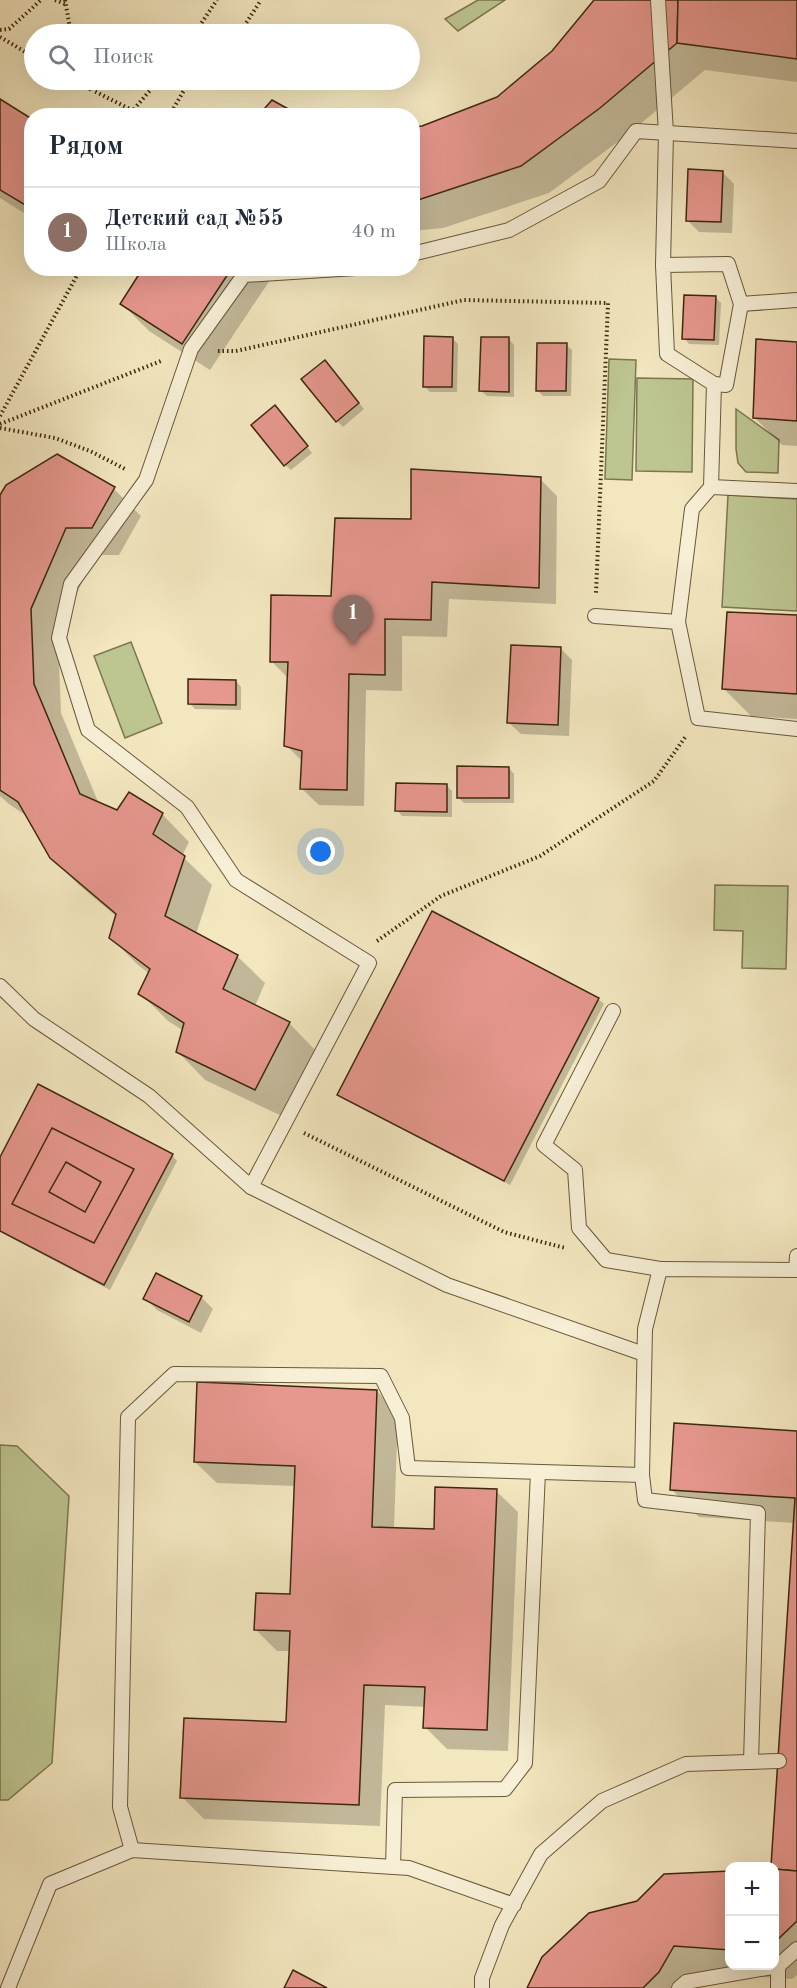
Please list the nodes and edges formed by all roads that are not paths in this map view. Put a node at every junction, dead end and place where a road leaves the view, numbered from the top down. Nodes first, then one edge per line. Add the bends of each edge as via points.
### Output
1 (658, 0) edge
2 (666, 133) junction
3 (797, 141) edge
4 (420, 252) edge
5 (663, 265) junction
6 (243, 276) edge
7 (797, 300) edge
8 (741, 304) junction
9 (714, 384) junction
10 (711, 486) junction
11 (797, 491) edge
12 (595, 616) road end
13 (678, 622) junction
14 (797, 729) edge
15 (0, 986) edge
16 (613, 1011) dead end
17 (251, 1187) junction
18 (797, 1256) edge
19 (660, 1269) junction
20 (797, 1270) edge
21 (644, 1354) junction
22 (538, 1472) junction
23 (642, 1475) junction
24 (751, 1761) junction
25 (779, 1761) dead end
26 (132, 1850) junction
27 (393, 1867) junction
28 (513, 1905) junction
29 (797, 1949) edge
30 (779, 1965) edge
31 (755, 1970) edge
32 (778, 1970) edge
33 (8, 1988) edge
34 (482, 1988) edge
35 (679, 1988) edge
36 (778, 1988) edge

1 - 2 lane
2 - 3 lane
2 - 4 lane via 636,131 599,181 509,230
2 - 5 lane
5 - 8 lane via 728,264
5 - 9 lane via 667,354
6 - 17 lane via 191,349 146,480 71,584 59,638 88,729 186,807 236,880 369,963
7 - 8 lane
8 - 9 lane via 726,385
9 - 10 lane
10 - 11 lane
10 - 13 lane via 692,509
12 - 13 lane
13 - 14 lane via 698,718
15 - 17 lane via 34,1019 149,1096
16 - 19 lane via 544,1145 575,1170 579,1228 606,1260
17 - 21 lane via 447,1285
18 - 20 lane
19 - 20 lane
19 - 21 lane via 645,1329
21 - 23 lane
22 - 23 lane
22 - 26 lane via 408,1468 402,1418 381,1376 174,1374 128,1417 120,1807
22 - 27 lane via 525,1763 505,1789 395,1790
23 - 24 lane via 645,1500 758,1513
24 - 25 lane
24 - 28 lane via 686,1764 602,1801 541,1854
26 - 27 lane
26 - 33 lane via 50,1884
27 - 28 lane via 409,1868
28 - 34 lane via 482,1978
29 - 30 lane
31 - 35 lane via 686,1982
32 - 36 lane

